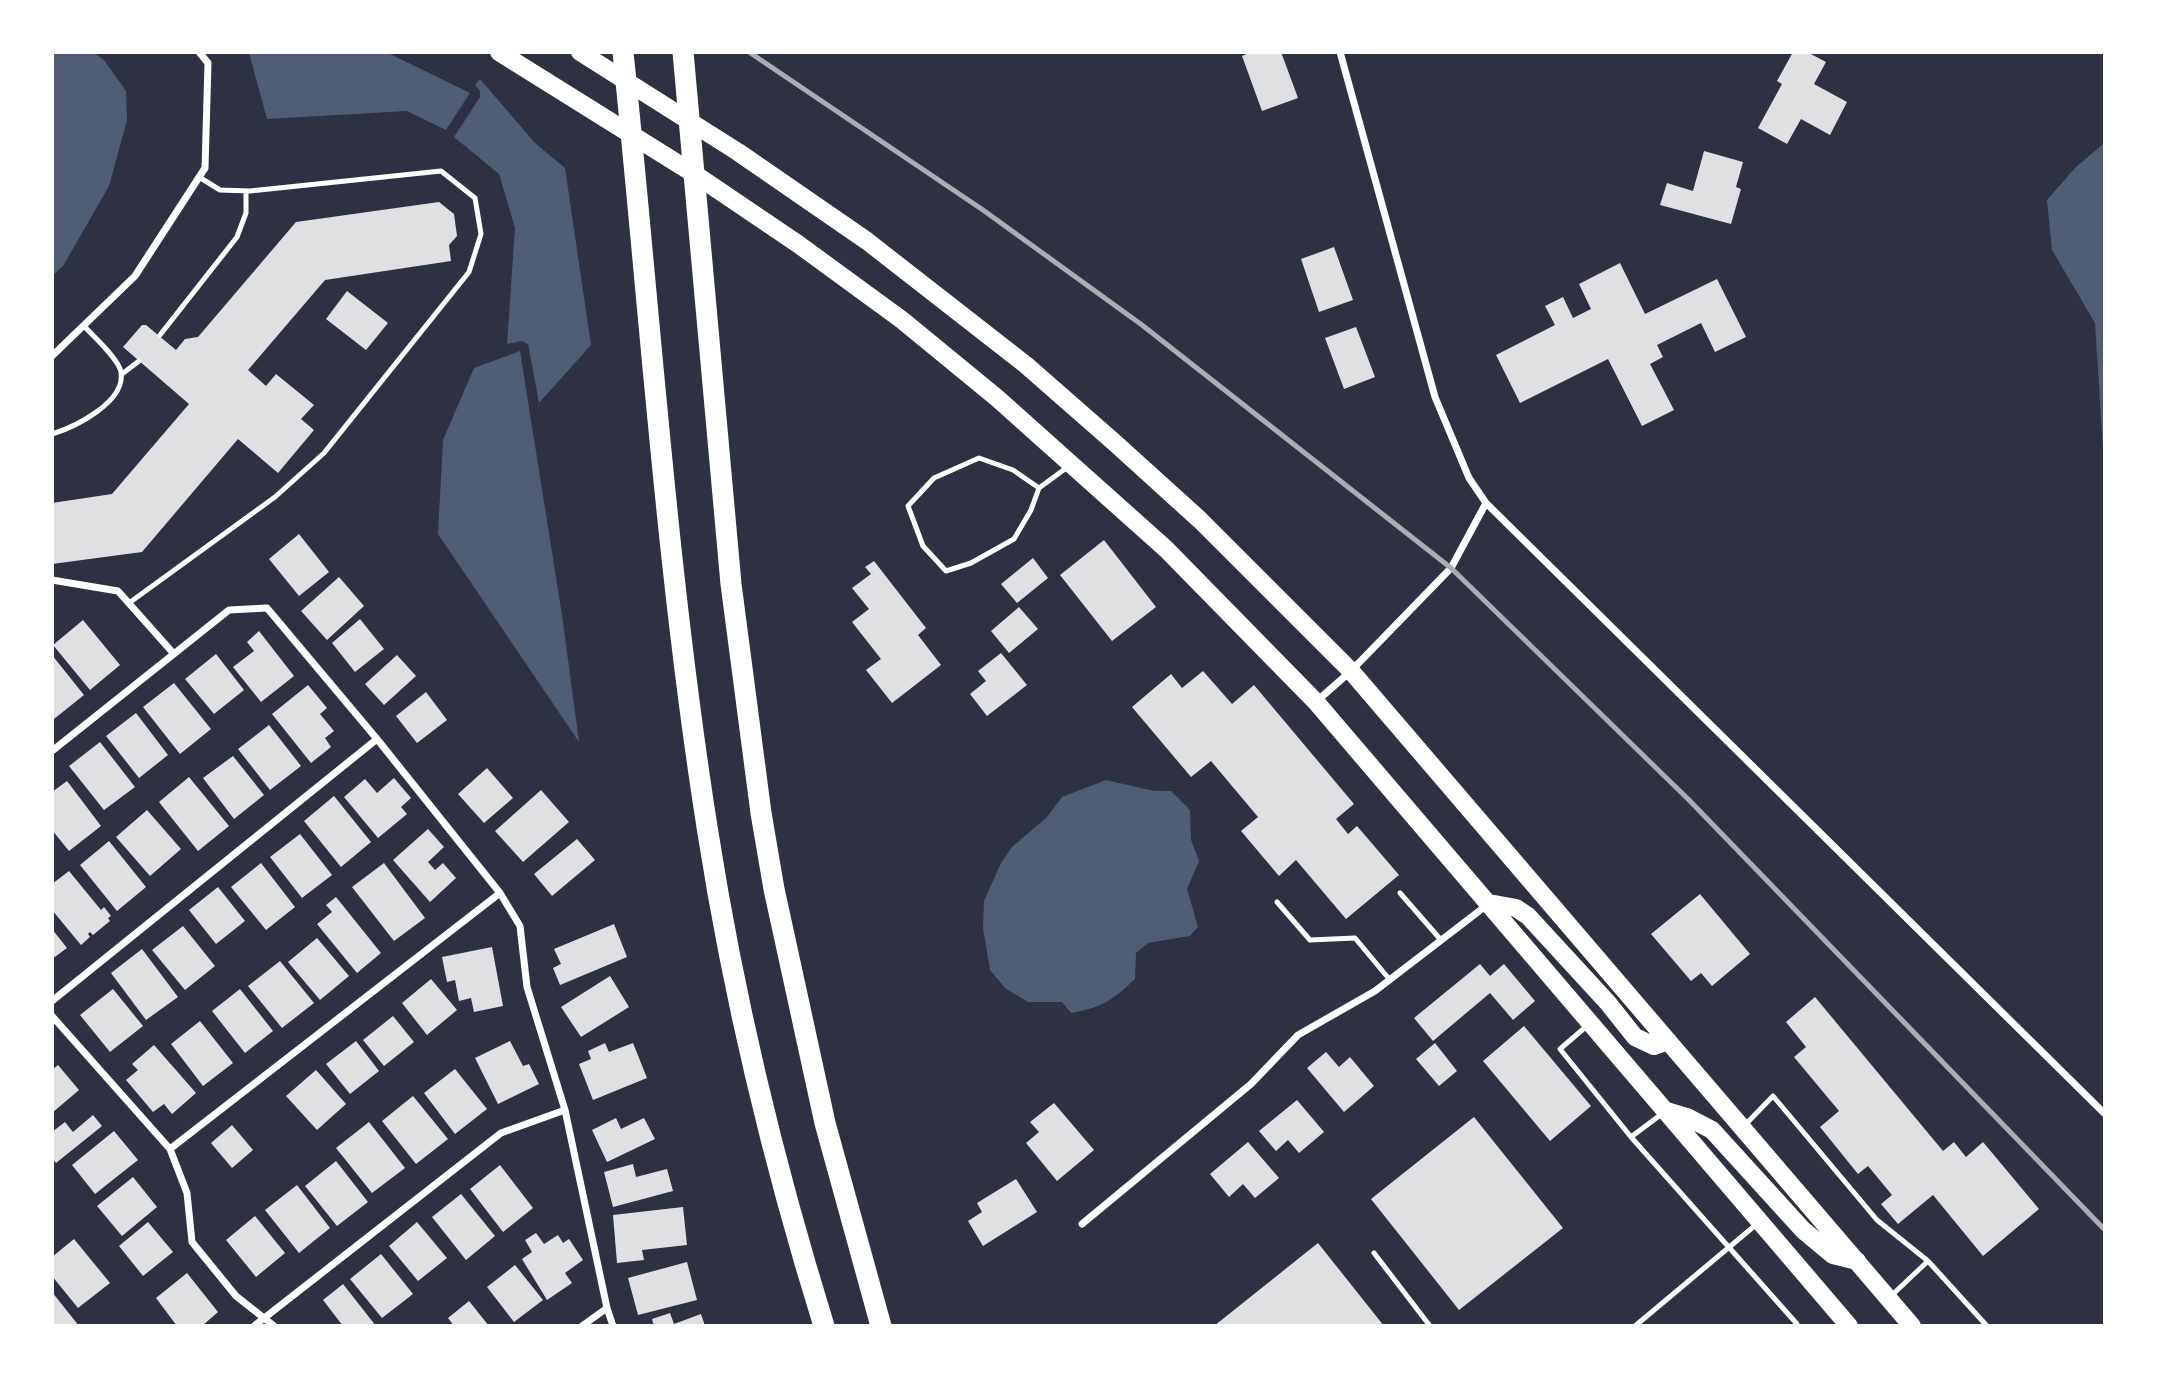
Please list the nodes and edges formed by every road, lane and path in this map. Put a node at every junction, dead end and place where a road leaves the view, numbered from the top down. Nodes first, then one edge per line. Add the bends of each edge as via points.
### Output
1 (199, 52) edge
2 (499, 52) edge
3 (580, 52) edge
4 (623, 52) edge
5 (683, 52) edge
6 (1340, 52) edge
7 (199, 177) junction
8 (246, 191) junction
9 (84, 326) junction
10 (160, 335) dead end
11 (52, 356) edge
12 (139, 361) dead end
13 (122, 374) junction
14 (52, 434) edge
15 (1072, 464) junction
16 (1039, 488) junction
17 (1486, 503) junction
18 (52, 580) edge
19 (129, 603) junction
20 (174, 654) junction
21 (1351, 671) junction
22 (1316, 702) junction
23 (377, 739) junction
24 (52, 751) edge
25 (500, 893) junction
26 (1400, 893) dead end
27 (1277, 902) dead end
28 (1489, 903) junction
29 (1441, 940) junction
30 (1390, 979) junction
31 (52, 1002) edge
32 (52, 1016) edge
33 (1591, 1023) junction
34 (1668, 1041) junction
35 (565, 1110) junction
36 (1666, 1111) junction
37 (2105, 1113) edge
38 (1742, 1127) junction
39 (1632, 1137) junction
40 (170, 1149) junction
41 (1760, 1221) junction
42 (1082, 1224) dead end
43 (1728, 1248) junction
44 (1374, 1253) dead end
45 (1857, 1261) junction
46 (1928, 1261) junction
47 (1889, 1298) junction
48 (607, 1308) junction
49 (266, 1317) junction
50 (254, 1325) edge
51 (274, 1325) edge
52 (582, 1325) edge
53 (613, 1325) edge
54 (824, 1325) edge
55 (881, 1325) edge
56 (1430, 1325) edge
57 (1635, 1325) edge
58 (1796, 1325) edge
59 (1849, 1325) edge
60 (1912, 1325) edge
61 (1987, 1325) edge

1 - 7 street via 208,63 205,169
2 - 15 main road via 798,244 902,320
3 - 21 main road via 738,152 946,300 1115,443
4 - 54 highway via 682,649 708,836 762,1102
5 - 55 highway via 731,584 763,825 825,1123
6 - 17 street via 1435,397 1469,478
7 - 8 lane via 220,190
7 - 9 street via 135,276
8 - 10 lane via 246,213 237,237
8 - 19 lane via 441,171 475,198 481,234 469,272 324,453 275,497
9 - 11 street
9 - 13 lane
12 - 13 lane
13 - 14 lane via 107,403 75,427
15 - 16 lane
15 - 22 main road via 1166,549
16 - 16 lane via 1014,539 946,572 923,546 908,506 934,478 979,458 1013,470
17 - 21 street via 1451,568
17 - 37 street
18 - 19 street via 118,592
19 - 20 street
20 - 23 street via 229,610 267,608
20 - 24 street
21 - 22 street
21 - 34 main road
22 - 28 main road
23 - 25 street
23 - 31 street
25 - 35 street via 520,926 527,987
25 - 40 street
26 - 29 lane
27 - 30 lane via 1310,940 1355,938
28 - 29 street
28 - 33 main road
28 - 34 main road via 1516,908 1528,916 1635,1037 1654,1046
29 - 30 street
30 - 42 street via 1298,1035 1251,1084
32 - 40 street
33 - 36 main road
33 - 39 lane via 1560,1049
34 - 38 main road
35 - 48 street
35 - 49 street via 501,1133
36 - 39 lane
36 - 41 main road
36 - 45 main road via 1713,1130 1803,1230 1833,1255
38 - 45 main road
38 - 46 lane via 1773,1096 1877,1220
39 - 43 lane
40 - 49 street via 187,1193 192,1242 236,1296
41 - 43 lane
41 - 59 main road
43 - 57 lane
43 - 58 lane
44 - 56 lane
45 - 47 main road
46 - 47 lane
46 - 61 lane
47 - 60 main road
48 - 52 street
48 - 53 street
49 - 50 street
49 - 51 street

